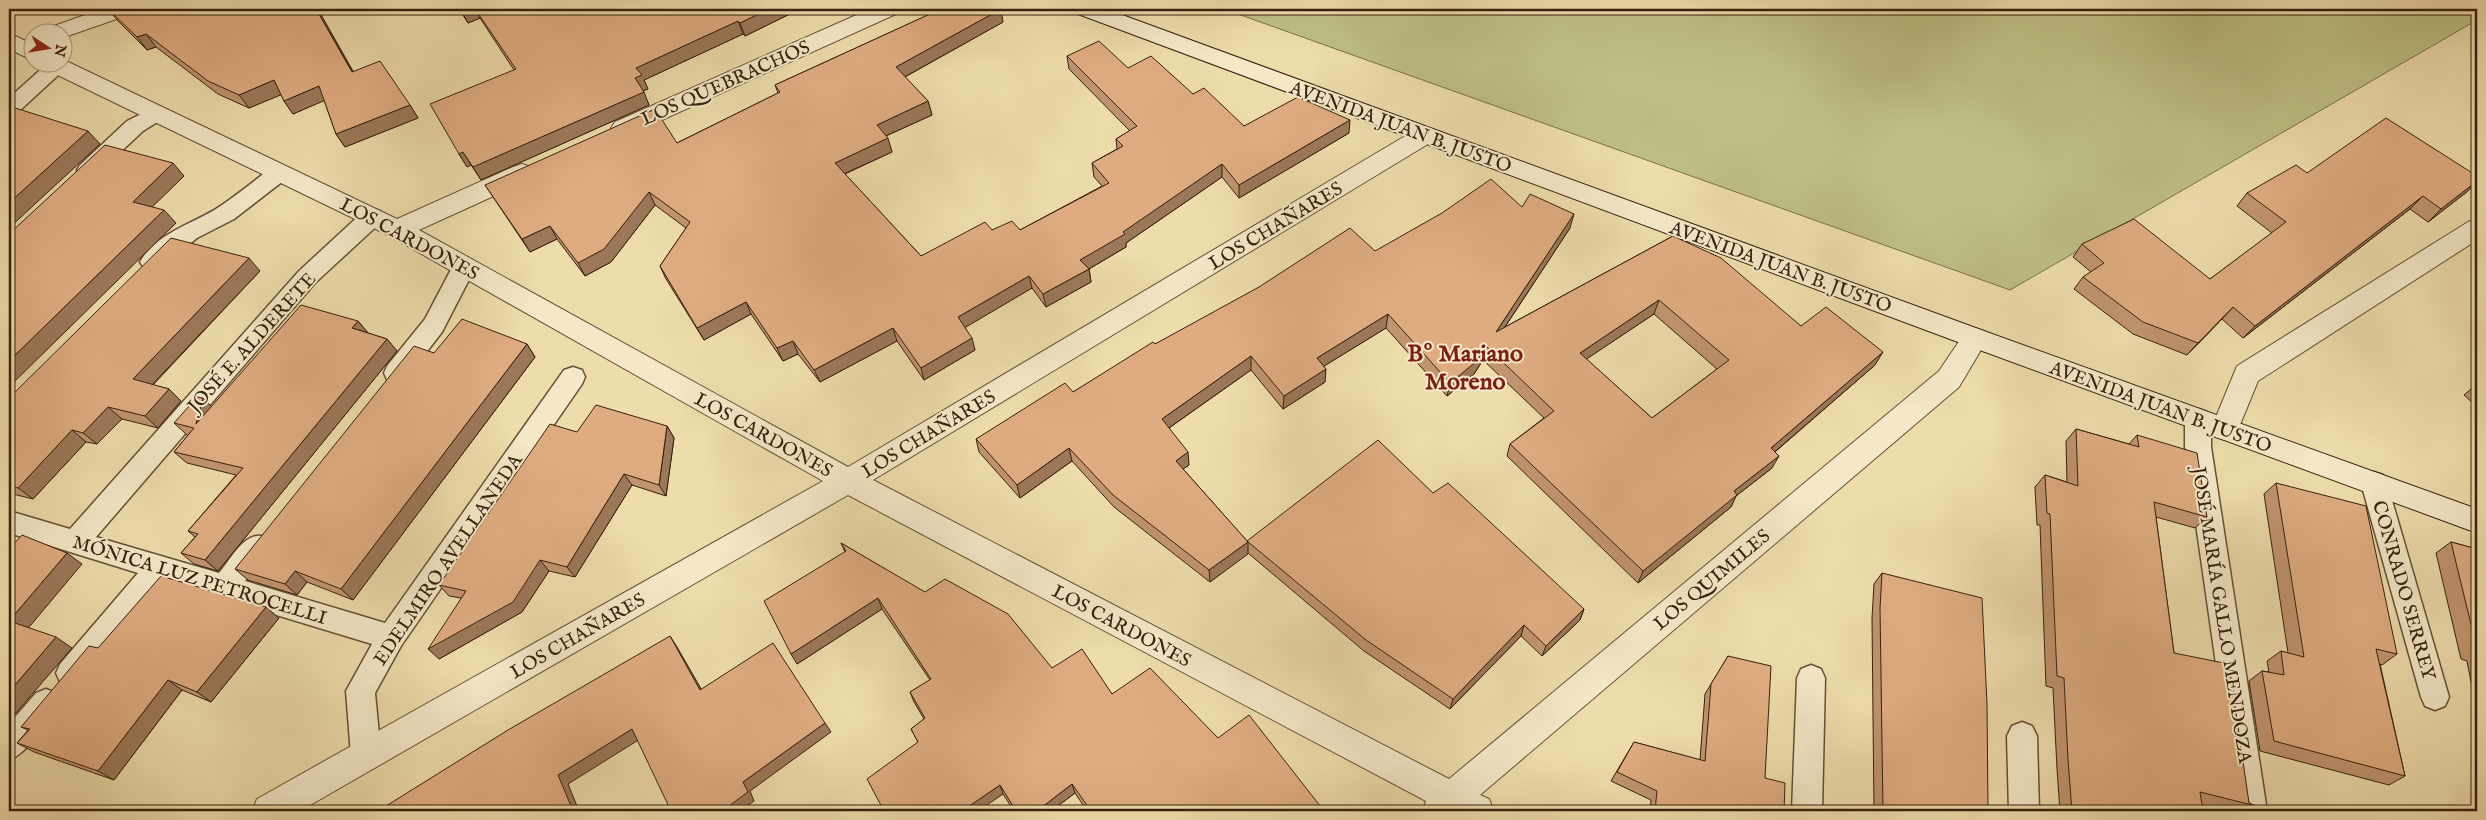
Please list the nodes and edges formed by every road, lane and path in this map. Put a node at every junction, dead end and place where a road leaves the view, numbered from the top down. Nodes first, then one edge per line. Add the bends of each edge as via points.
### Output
1 (123, 9) edge
2 (888, 9) edge
3 (1086, 9) edge
4 (72, 27) edge
5 (46, 72) edge
6 (68, 72) edge
7 (9, 109) edge
8 (155, 114) junction
9 (606, 135) edge
10 (1425, 135) junction
11 (542, 164) edge
12 (279, 173) junction
13 (72, 184) edge
14 (372, 217) junction
15 (2477, 228) edge
16 (397, 229) junction
17 (464, 266) junction
18 (139, 275) edge
19 (1975, 338) junction
20 (573, 377) dead end
21 (379, 394) edge
22 (2198, 419) junction
23 (2225, 429) junction
24 (848, 481) junction
25 (2374, 483) junction
26 (2477, 521) edge
27 (9, 522) edge
28 (274, 524) edge
29 (76, 541) junction
30 (160, 566) junction
31 (225, 586) junction
32 (391, 637) junction
33 (1811, 678) dead end
34 (2436, 697) dead end
35 (2022, 736) dead end
36 (9, 746) edge
37 (366, 755) junction
38 (1444, 805) edge
39 (270, 811) edge
40 (1477, 811) edge
41 (1807, 811) edge
42 (2024, 811) edge
43 (2252, 811) edge

1 - 4 street
2 - 9 street, LOS QUEBRACHOS
3 - 10 street, AVENIDA JUAN B. JUSTO
5 - 7 lane
6 - 8 street, LOS CARDONES
8 - 12 street, LOS CARDONES
8 - 13 lane via 135,126
10 - 19 street, AVENIDA JUAN B. JUSTO
10 - 24 street, LOS CHAÑARES
11 - 16 street
12 - 14 street, LOS CARDONES
12 - 18 lane via 226,213 189,232 167,248
14 - 16 street, LOS CARDONES
14 - 29 lane, JOSÉ E. ALDERETE via 307,277
15 - 23 street via 2247,374
16 - 17 street, LOS CARDONES
17 - 21 lane via 434,325
17 - 24 street, LOS CARDONES
19 - 22 street, AVENIDA JUAN B. JUSTO
19 - 38 street, LOS QUIMILES via 1949,379
20 - 32 lane, EDELMIRO AVELLANEDA
22 - 23 street, AVENIDA JUAN B. JUSTO
22 - 43 lane, JOSÉ MARÍA GALLO MENDOZA via 2198,447
23 - 25 street, AVENIDA JUAN B. JUSTO
24 - 37 street, LOS CHAÑARES
24 - 38 street, LOS CARDONES
25 - 26 street, AVENIDA JUAN B. JUSTO
25 - 34 lane, CONRADO SERREY
27 - 29 lane, MÓNICA LUZ PETROCELLI
28 - 31 lane
29 - 30 lane, MÓNICA LUZ PETROCELLI
30 - 31 lane, MÓNICA LUZ PETROCELLI
30 - 36 lane
31 - 32 lane, MÓNICA LUZ PETROCELLI
32 - 37 lane, EDELMIRO AVELLANEDA via 360,691
33 - 41 lane
35 - 42 lane
37 - 39 street, LOS CHAÑARES
38 - 40 street, LOS CARDONES

